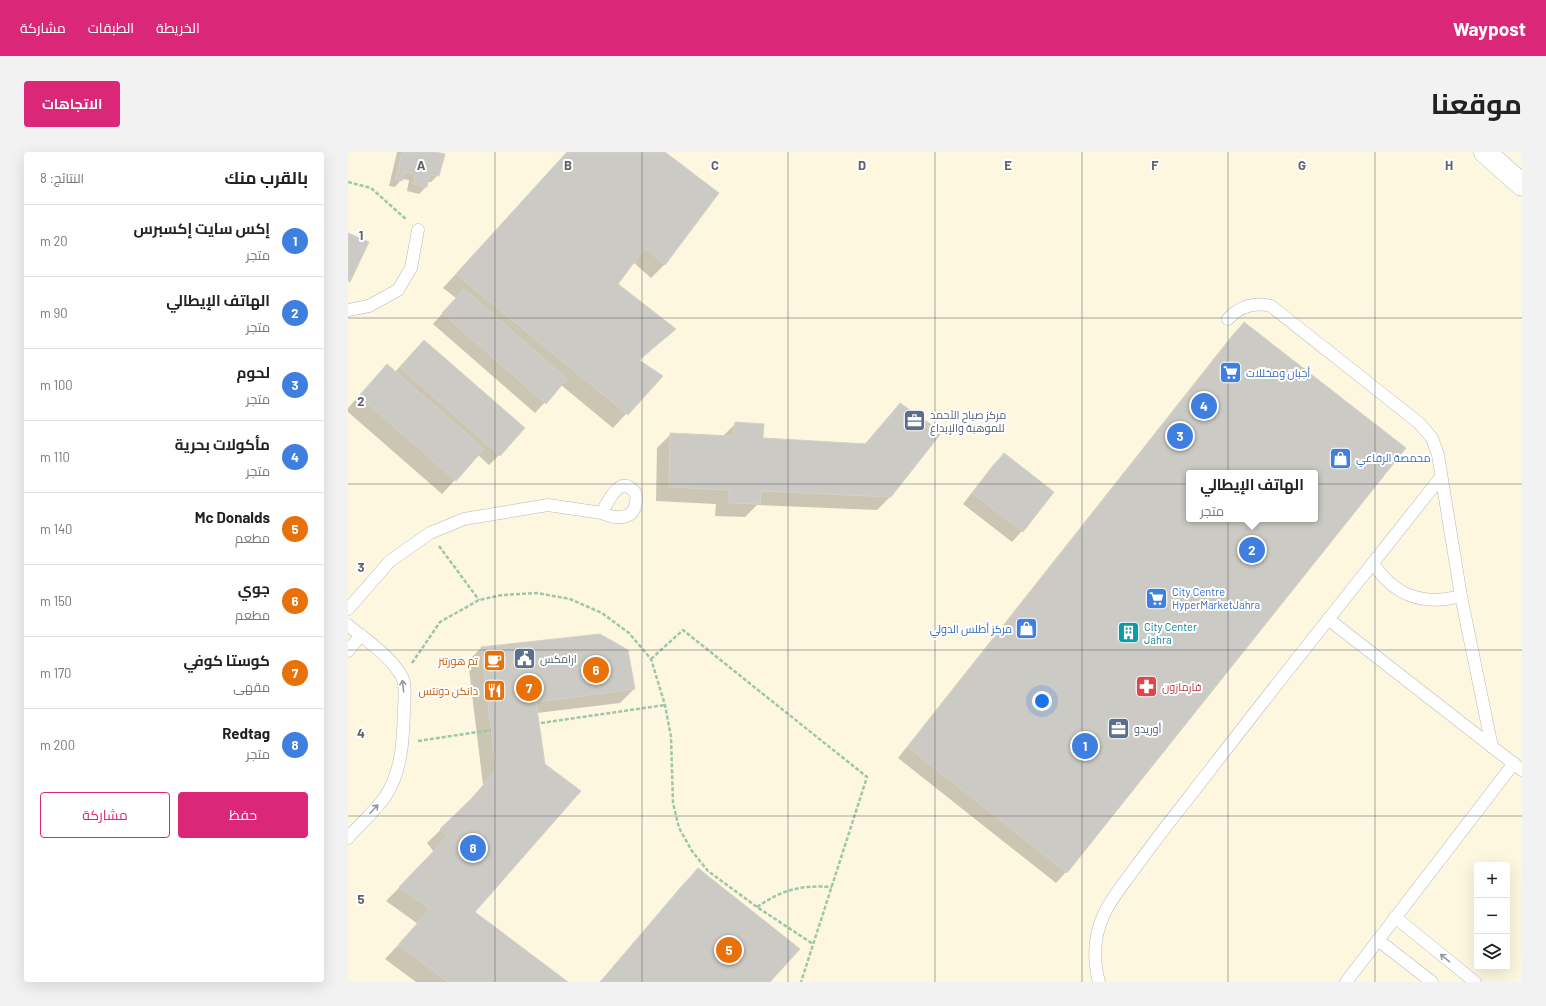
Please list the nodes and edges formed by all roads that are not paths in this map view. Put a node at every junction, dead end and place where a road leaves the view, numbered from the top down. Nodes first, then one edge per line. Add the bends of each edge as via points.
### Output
1 (1485, 152) edge
2 (1522, 185) edge
3 (418, 230) road end
4 (348, 310) edge
5 (1228, 319) dead end
6 (1442, 477) junction
7 (602, 512) dead end
8 (1373, 563) junction
9 (1461, 596) junction
10 (348, 609) edge
11 (1328, 619) junction
12 (348, 625) edge
13 (361, 635) junction
14 (348, 651) edge
15 (1492, 747) junction
16 (1518, 766) edge
17 (348, 838) edge
18 (1395, 918) junction
19 (1378, 940) junction
20 (1099, 982) edge
21 (1346, 982) edge
22 (1432, 982) edge
23 (1475, 982) edge

1 - 2 street
3 - 4 lane via 411,268 398,290 369,306
5 - 6 lane via 1249,305 1271,306 1419,423 1436,446
6 - 8 lane
6 - 9 lane
7 - 10 lane via 548,505 464,519 430,533 390,561
8 - 9 lane via 1388,583 1410,596 1436,600
8 - 11 lane
9 - 15 lane
11 - 15 lane
11 - 20 lane via 1113,898 1099,928 1096,944 1095,960
12 - 13 lane
13 - 14 lane
17 -> 13 lane via 389,790 398,769 403,743 402,677 391,662
15 - 16 lane
16 - 18 lane
18 - 19 lane
23 -> 18 lane
19 - 21 lane
19 - 22 lane

